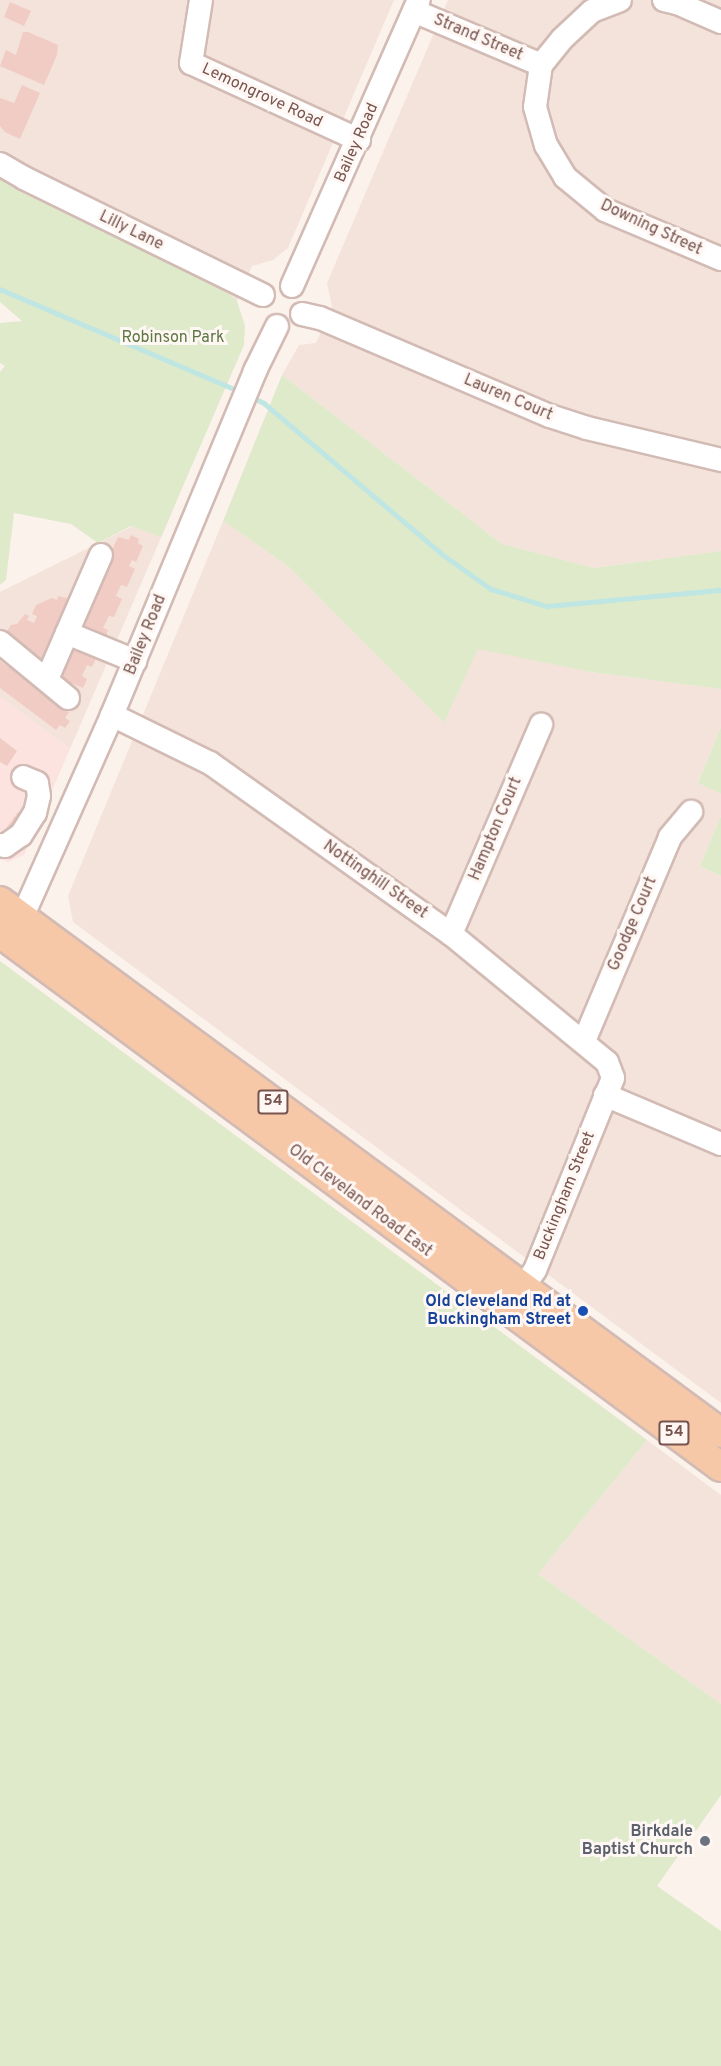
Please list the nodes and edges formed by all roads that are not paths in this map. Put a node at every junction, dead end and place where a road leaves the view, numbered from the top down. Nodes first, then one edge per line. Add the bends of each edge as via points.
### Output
1 (201, 0) edge
2 (620, 0) edge
3 (664, 0) edge
4 (417, 5) edge
5 (721, 22) edge
6 (541, 64) junction
7 (358, 140) junction
8 (0, 164) edge
9 (721, 259) edge
10 (292, 286) junction
11 (263, 295) junction
12 (302, 314) junction
13 (277, 326) junction
14 (721, 460) edge
15 (101, 555) dead end
16 (67, 633) junction
17 (0, 642) edge
18 (135, 661) junction
19 (47, 679) junction
20 (68, 698) dead end
21 (112, 715) junction
22 (541, 725) dead end
23 (23, 777) dead end
24 (691, 812) dead end
25 (0, 844) edge
26 (0, 901) edge
27 (11, 931) edge
28 (451, 934) junction
29 (584, 1041) junction
30 (609, 1086) junction
31 (721, 1144) edge
32 (524, 1287) junction
33 (508, 1310) junction
34 (721, 1433) edge
35 (721, 1467) edge

1 - 7 street, Lemongrove Road via 191,63
2 - 6 street via 592,10
3 - 5 street
4 - 6 street, Strand Street
4 - 7 street, Bailey Road
6 - 9 street, Downing Street via 535,107 546,145 565,177 605,210
7 - 10 street, Bailey Road
8 - 11 street, Lilly Lane
10 - 11 street via 273,286
10 - 12 street via 304,301
11 - 13 street via 262,314
12 - 13 street via 294,323
12 - 14 street, Lauren Court via 320,318 550,416
13 - 18 street, Bailey Road via 232,424
15 - 16 street
16 - 18 street
16 - 19 street
17 - 19 street
18 - 21 street, Bailey Road
19 - 20 street
21 - 27 street, Bailey Road
21 - 28 street, Nottinghill Street via 210,763
22 - 28 street, Hampton Court
23 - 25 street via 37,783 35,813 21,835 5,846
24 - 29 street, Goodge Court via 670,837
26 - 27 main road, Old Cleveland Road East / 54
27 - 32 main road, Old Cleveland Road East / 54
27 - 33 main road, Old Cleveland Road East / 54
28 - 29 street, Nottinghill Street
29 - 30 street, Nottinghill Street via 606,1062
30 - 31 street
30 - 32 street, Buckingham Street via 535,1270
32 - 33 street, Buckingham Street
32 - 34 main road, Old Cleveland Road East / 54
33 - 35 main road, Old Cleveland Road East / 54

